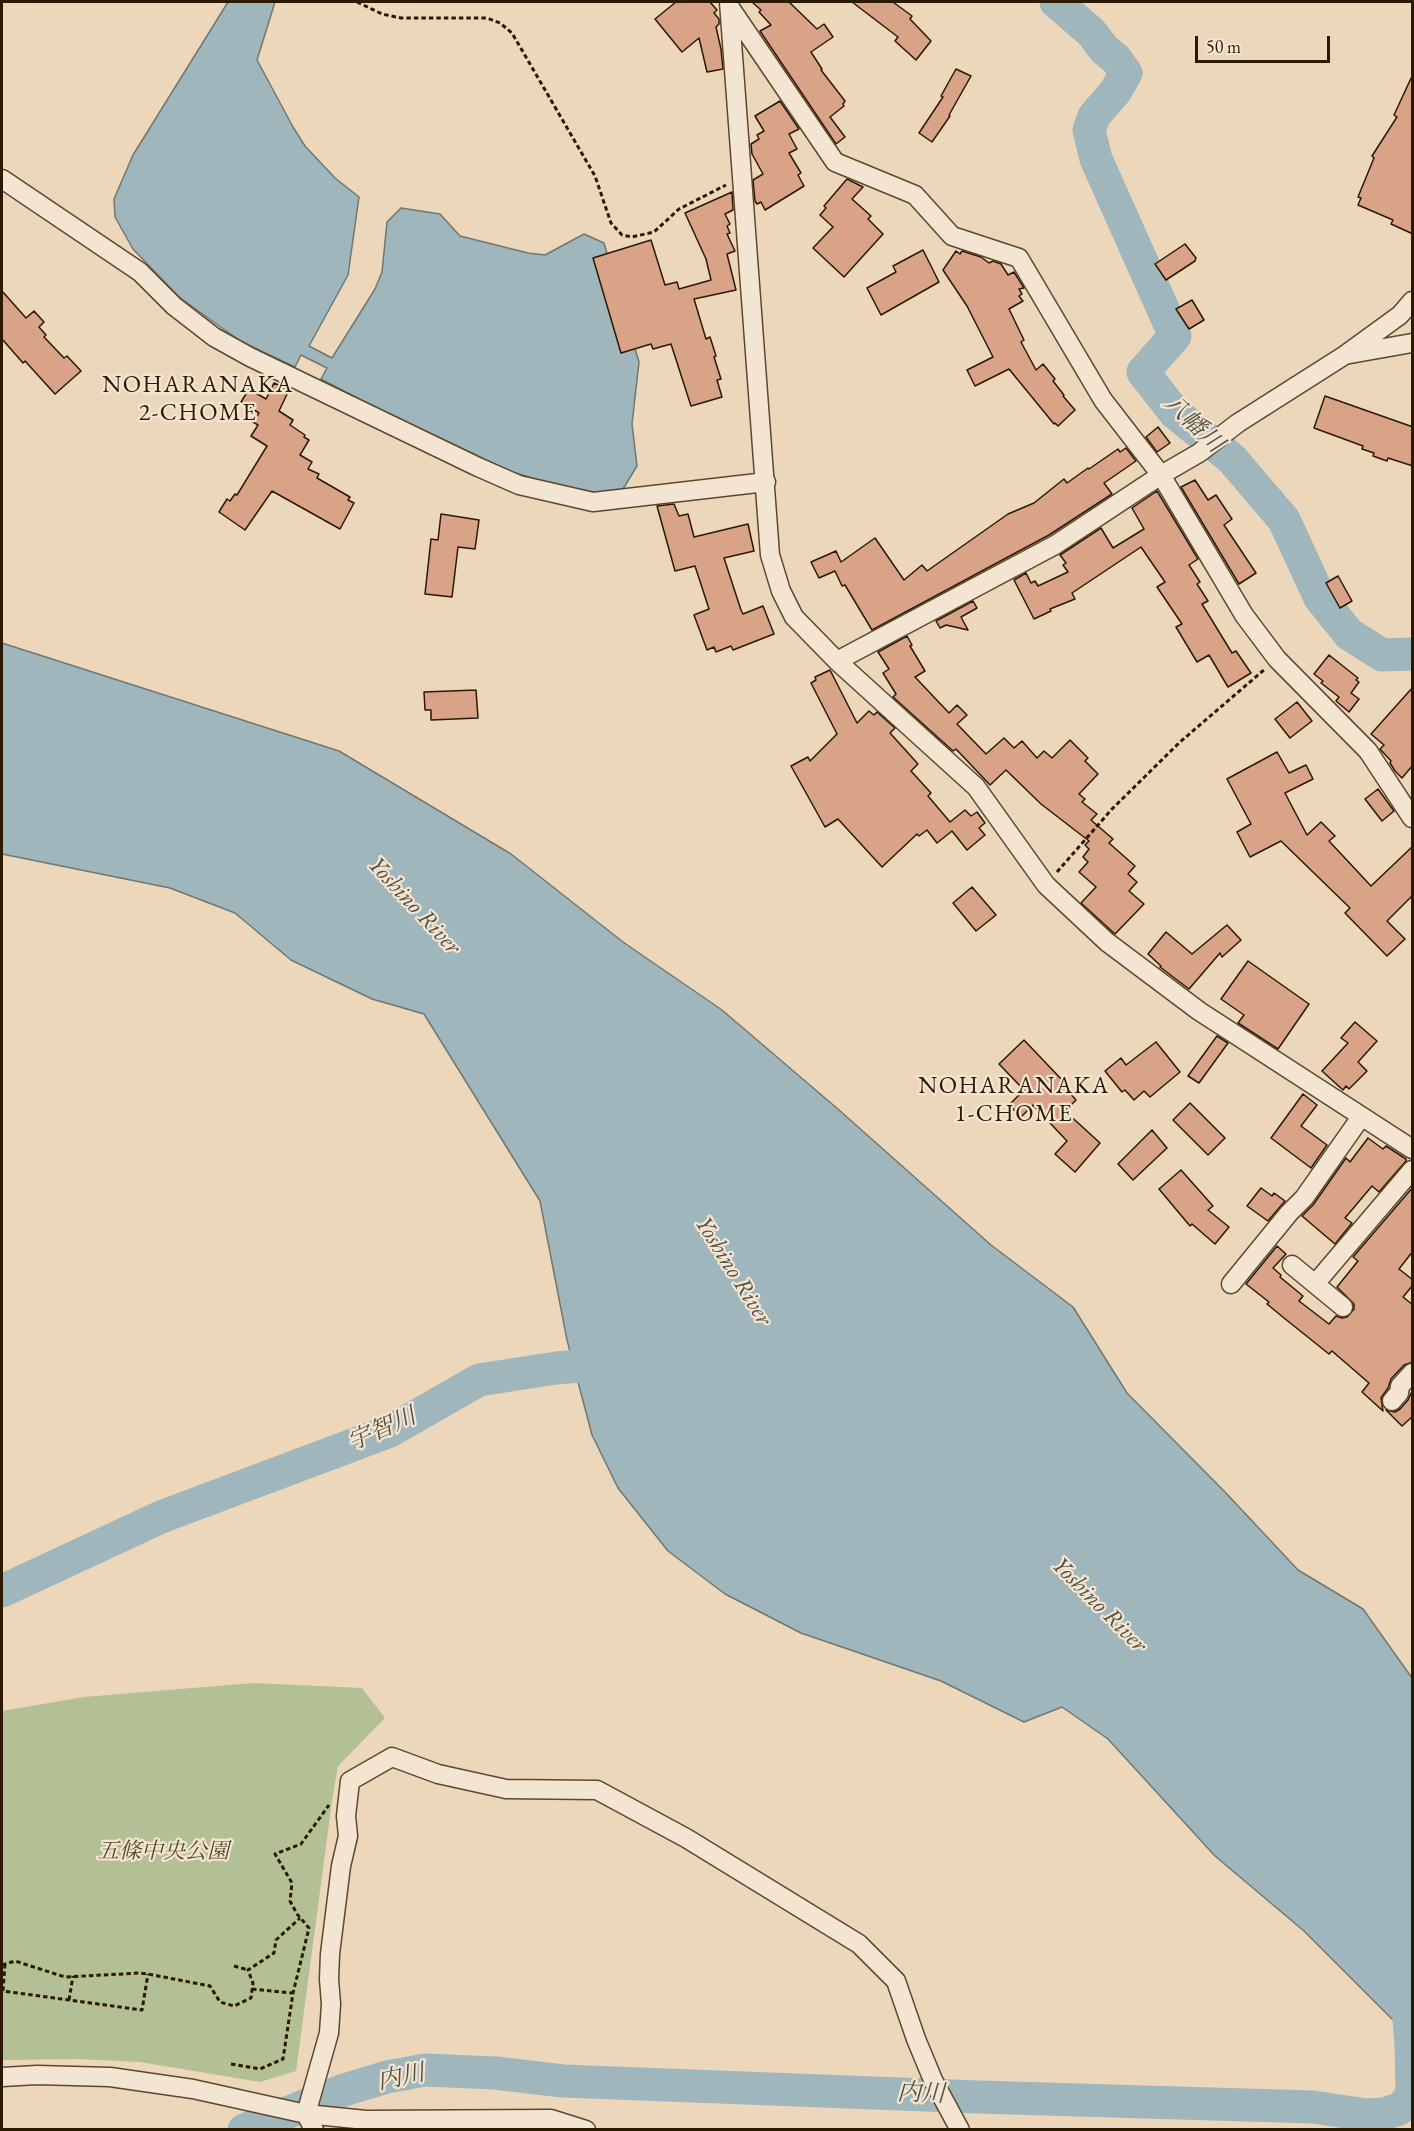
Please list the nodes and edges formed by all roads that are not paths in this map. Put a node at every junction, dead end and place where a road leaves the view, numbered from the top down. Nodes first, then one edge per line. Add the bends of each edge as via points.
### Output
1 (729, 4) edge
2 (2, 179) edge
3 (1413, 301) edge
4 (1413, 343) edge
5 (1345, 355) junction
6 (1161, 475) junction
7 (766, 482) junction
8 (837, 662) junction
9 (1413, 818) edge
10 (1361, 1117) junction
11 (1413, 1149) edge
12 (1413, 1170) edge
13 (1292, 1265) dead end
14 (1231, 1284) dead end
15 (1315, 1284) junction
16 (1343, 1307) dead end
17 (1413, 1373) edge
18 (1392, 1401) dead end
19 (2, 2077) edge
20 (307, 2124) edge
21 (586, 2130) edge
22 (960, 2130) edge

1 - 6 street via 835,162 915,195 952,236 1019,258 1103,400
1 - 7 street
2 - 7 street via 140,272 174,306 214,337 519,484 594,502
3 - 5 street
4 - 5 street
5 - 6 street
6 - 8 street via 1055,545
6 - 9 street via 1244,615 1277,658 1368,751
7 - 8 street via 770,555 781,591 794,617
8 - 10 street via 976,787 1046,885 1107,942 1199,1011
10 - 11 street
10 - 14 street via 1304,1198
12 - 15 street
13 - 15 street
15 - 16 street
17 - 18 street
19 - 20 street via 110,2077 193,2089
20 - 21 street via 551,2119
20 - 22 street via 328,2033 330,1954 348,1836 350,1781 392,1756 438,1774 506,1789 597,1790 686,1838 859,1944 896,1981 933,2080

